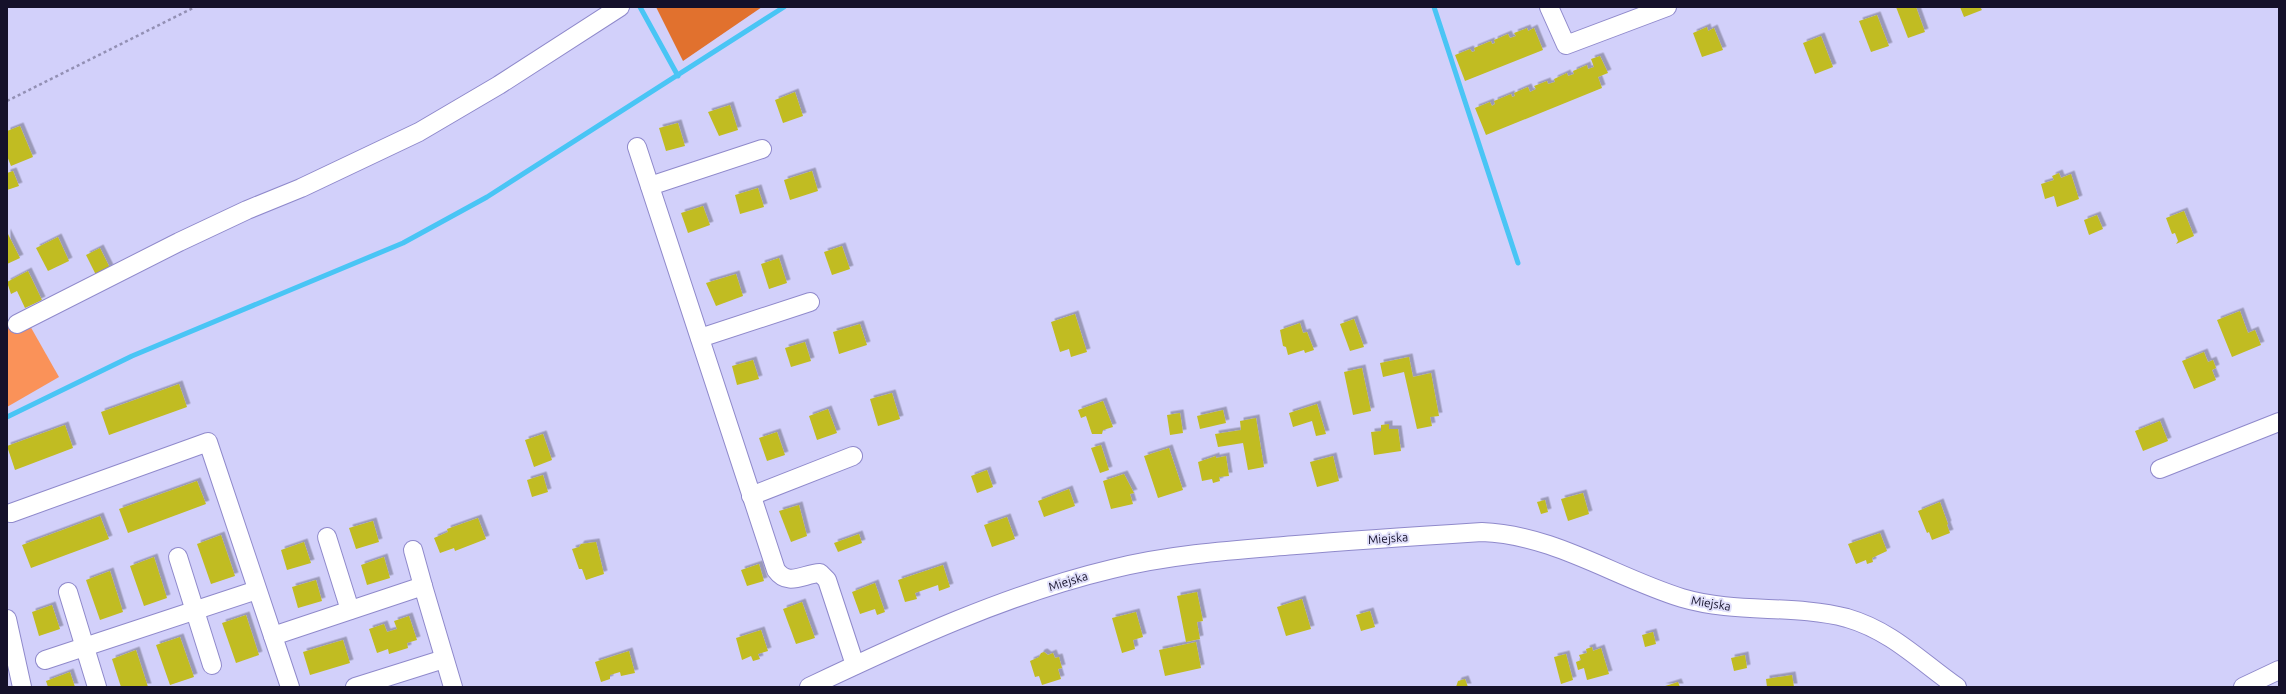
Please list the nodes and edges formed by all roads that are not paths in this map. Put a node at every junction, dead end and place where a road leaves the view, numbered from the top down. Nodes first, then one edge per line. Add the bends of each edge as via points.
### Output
1 (620, 7) edge
2 (1549, 7) edge
3 (1667, 7) edge
4 (637, 146) dead end
5 (762, 149) dead end
6 (650, 186) junction
7 (810, 302) dead end
8 (17, 324) dead end
9 (700, 338) junction
10 (2279, 422) edge
11 (853, 456) dead end
12 (2160, 469) dead end
13 (752, 496) junction
14 (11, 513) dead end
15 (328, 537) dead end
16 (413, 550) dead end
17 (178, 557) dead end
18 (423, 586) junction
19 (257, 590) junction
20 (68, 592) dead end
21 (350, 610) junction
22 (195, 611) junction
23 (7, 618) edge
24 (273, 636) junction
25 (84, 647) junction
26 (444, 659) junction
27 (45, 660) dead end
28 (212, 665) dead end
29 (855, 665) junction
30 (2279, 670) edge
31 (22, 687) edge
32 (97, 687) edge
33 (290, 687) edge
34 (355, 687) edge
35 (453, 687) edge
36 (809, 687) edge
37 (1957, 687) edge
38 (2243, 687) edge

1 - 8 street via 499,85 419,132 206,229
2 - 3 street via 1566,45
4 - 6 street
5 - 6 street
6 - 9 street
7 - 9 street
9 - 13 street
10 - 12 street
11 - 13 street
13 - 29 street via 776,570 781,577 789,580 820,573 827,580
14 - 19 street via 208,442
15 - 21 street
16 - 18 street
17 - 22 street
18 - 21 street
18 - 26 street
19 - 22 street
19 - 24 street
20 - 25 street
21 - 24 street
22 - 25 street
22 - 28 street
23 - 31 street
24 - 33 street
25 - 27 street
25 - 32 street
26 - 34 street
26 - 35 street
29 - 36 street, Miejska
29 - 37 street, Miejska via 1003,602 1071,580 1138,563 1254,549 1482,532 1518,536 1552,545 1644,583 1699,602 1813,612 1848,619 1903,644
30 - 38 street

